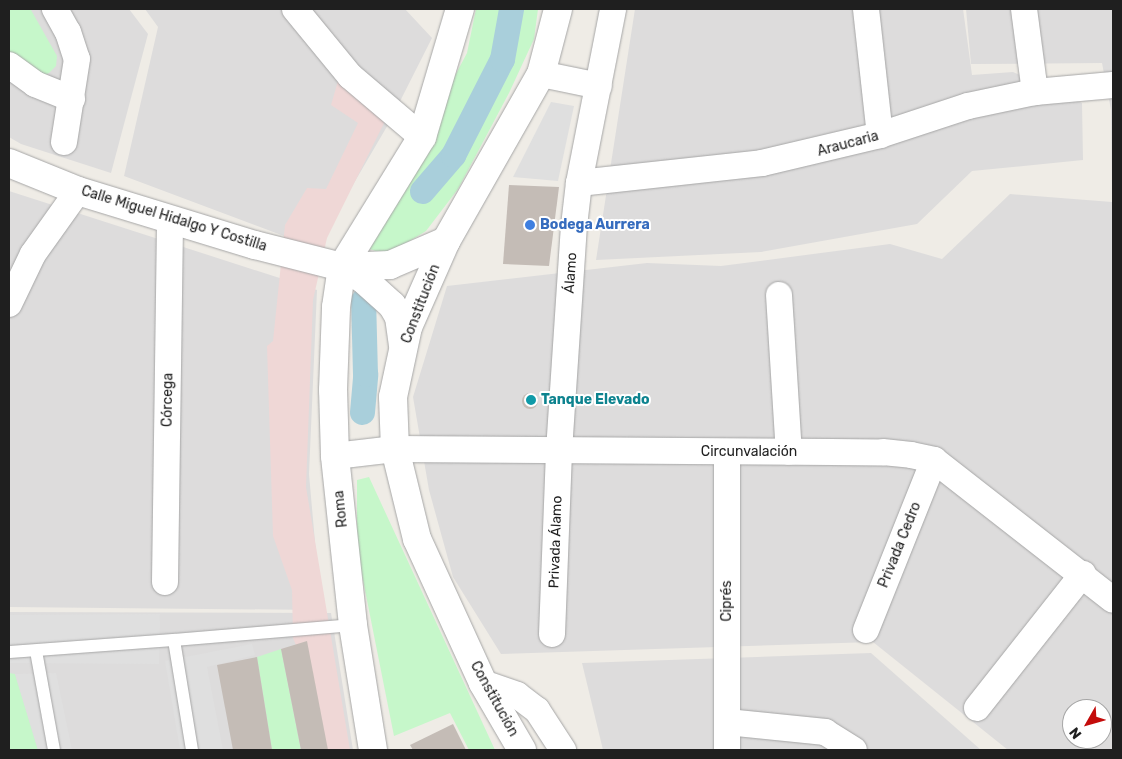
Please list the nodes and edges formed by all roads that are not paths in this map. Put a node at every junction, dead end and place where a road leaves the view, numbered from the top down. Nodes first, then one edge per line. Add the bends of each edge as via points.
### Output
1 (55, 9) edge
2 (295, 9) edge
3 (460, 9) edge
4 (558, 9) edge
5 (619, 9) edge
6 (866, 9) edge
7 (1024, 9) edge
8 (9, 65) edge
9 (541, 74) junction
10 (1113, 85) edge
11 (599, 86) junction
12 (1035, 92) junction
13 (72, 99) junction
14 (880, 136) junction
15 (422, 137) junction
16 (64, 142) dead end
17 (9, 163) edge
18 (579, 183) junction
19 (78, 191) junction
20 (170, 219) junction
21 (446, 241) junction
22 (342, 267) junction
23 (779, 295) dead end
24 (9, 304) edge
25 (403, 348) junction
26 (395, 449) junction
27 (559, 451) junction
28 (727, 452) junction
29 (789, 452) junction
30 (335, 456) junction
31 (934, 460) junction
32 (1083, 574) junction
33 (165, 582) dead end
34 (1113, 600) edge
35 (353, 625) junction
36 (866, 630) dead end
37 (552, 634) dead end
38 (174, 640) junction
39 (36, 651) junction
40 (9, 652) edge
41 (483, 683) junction
42 (977, 708) dead end
43 (727, 722) junction
44 (54, 750) edge
45 (192, 750) edge
46 (373, 750) edge
47 (522, 750) edge
48 (563, 750) edge
49 (727, 750) edge
50 (854, 750) edge

1 - 13 street via 77,59
2 - 15 street via 350,76
3 - 15 street
4 - 9 street, Constitución
5 - 11 street, Álamo
6 - 14 street
7 - 12 street
8 - 13 street via 35,84
9 - 11 street
9 - 21 street, Constitución
10 - 12 street, Araucaria
11 - 18 street, Álamo
12 - 14 street, Araucaria via 968,106
13 - 16 street
14 - 18 street, Araucaria via 762,163
15 - 22 street
17 - 19 street, Calle Miguel Hidalgo Y Costilla
18 - 27 street, Álamo
19 - 20 street, Calle Miguel Hidalgo Y Costilla
19 - 24 street via 33,254
20 - 22 street, Calle Miguel Hidalgo Y Costilla
20 - 33 street, Córcega
21 - 22 street via 390,265
21 - 25 street, Constitución via 408,327
22 - 25 street via 392,305 399,317
22 - 30 street, Roma via 334,345
23 - 29 street
25 - 26 street, Constitución via 393,397
26 - 27 street, Circunvalación
26 - 30 street, Circunvalación
26 - 41 street, Constitución via 417,539
27 - 28 street, Circunvalación
27 - 37 street, Privada Álamo
28 - 29 street, Circunvalación
28 - 43 street, Ciprés
29 - 31 street, Circunvalación via 883,452
30 - 35 street, Roma
31 - 32 street, Circunvalación
31 - 36 street, Privada Cedro
32 - 34 street, Circunvalación
32 - 42 street
35 - 38 lane
35 - 46 street, Roma
38 - 39 lane
38 - 45 lane
39 - 40 lane
39 - 44 lane
41 - 47 street, Constitución
41 - 48 street via 517,695 537,710
43 - 49 street, Ciprés
43 - 50 street via 825,732

